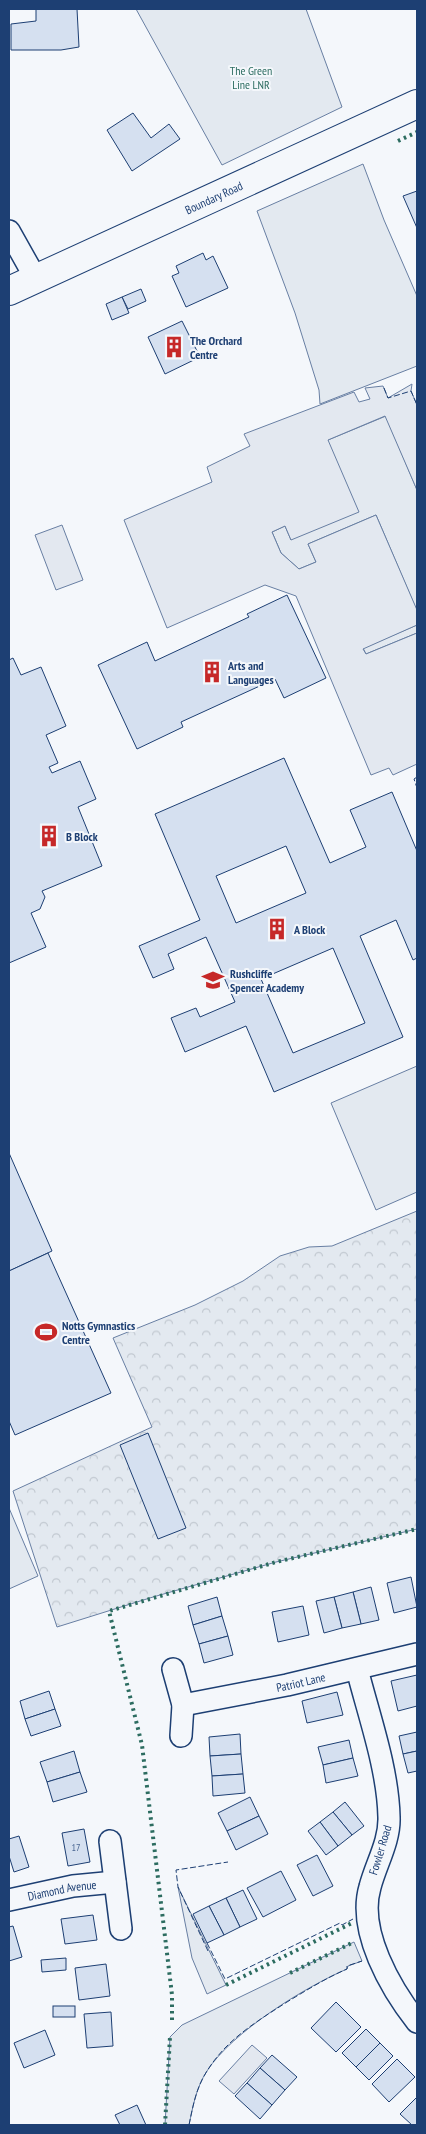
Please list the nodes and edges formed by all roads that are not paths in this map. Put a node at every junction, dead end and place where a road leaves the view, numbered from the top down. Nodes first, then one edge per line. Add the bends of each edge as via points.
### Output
1 (417, 104) edge
2 (9, 231) edge
3 (36, 279) junction
4 (9, 291) edge
5 (417, 1654) edge
6 (173, 1669) dead end
7 (357, 1669) junction
8 (184, 1705) junction
9 (181, 1736) dead end
10 (110, 1841) dead end
11 (115, 1882) junction
12 (9, 1900) edge
13 (121, 1929) dead end
14 (417, 2022) edge

1 - 3 street, Boundary Road
2 - 3 street
3 - 4 street, Boundary Road
5 - 7 street, Patriot Lane
6 - 8 street
7 - 8 street, Patriot Lane
7 - 14 street, Fowler Road via 387,1786 390,1819 387,1838 369,1890 371,1938 395,1992
8 - 9 street
10 - 11 street, Diamond Avenue
11 - 12 street, Diamond Avenue via 73,1886
11 - 13 street, Diamond Avenue

